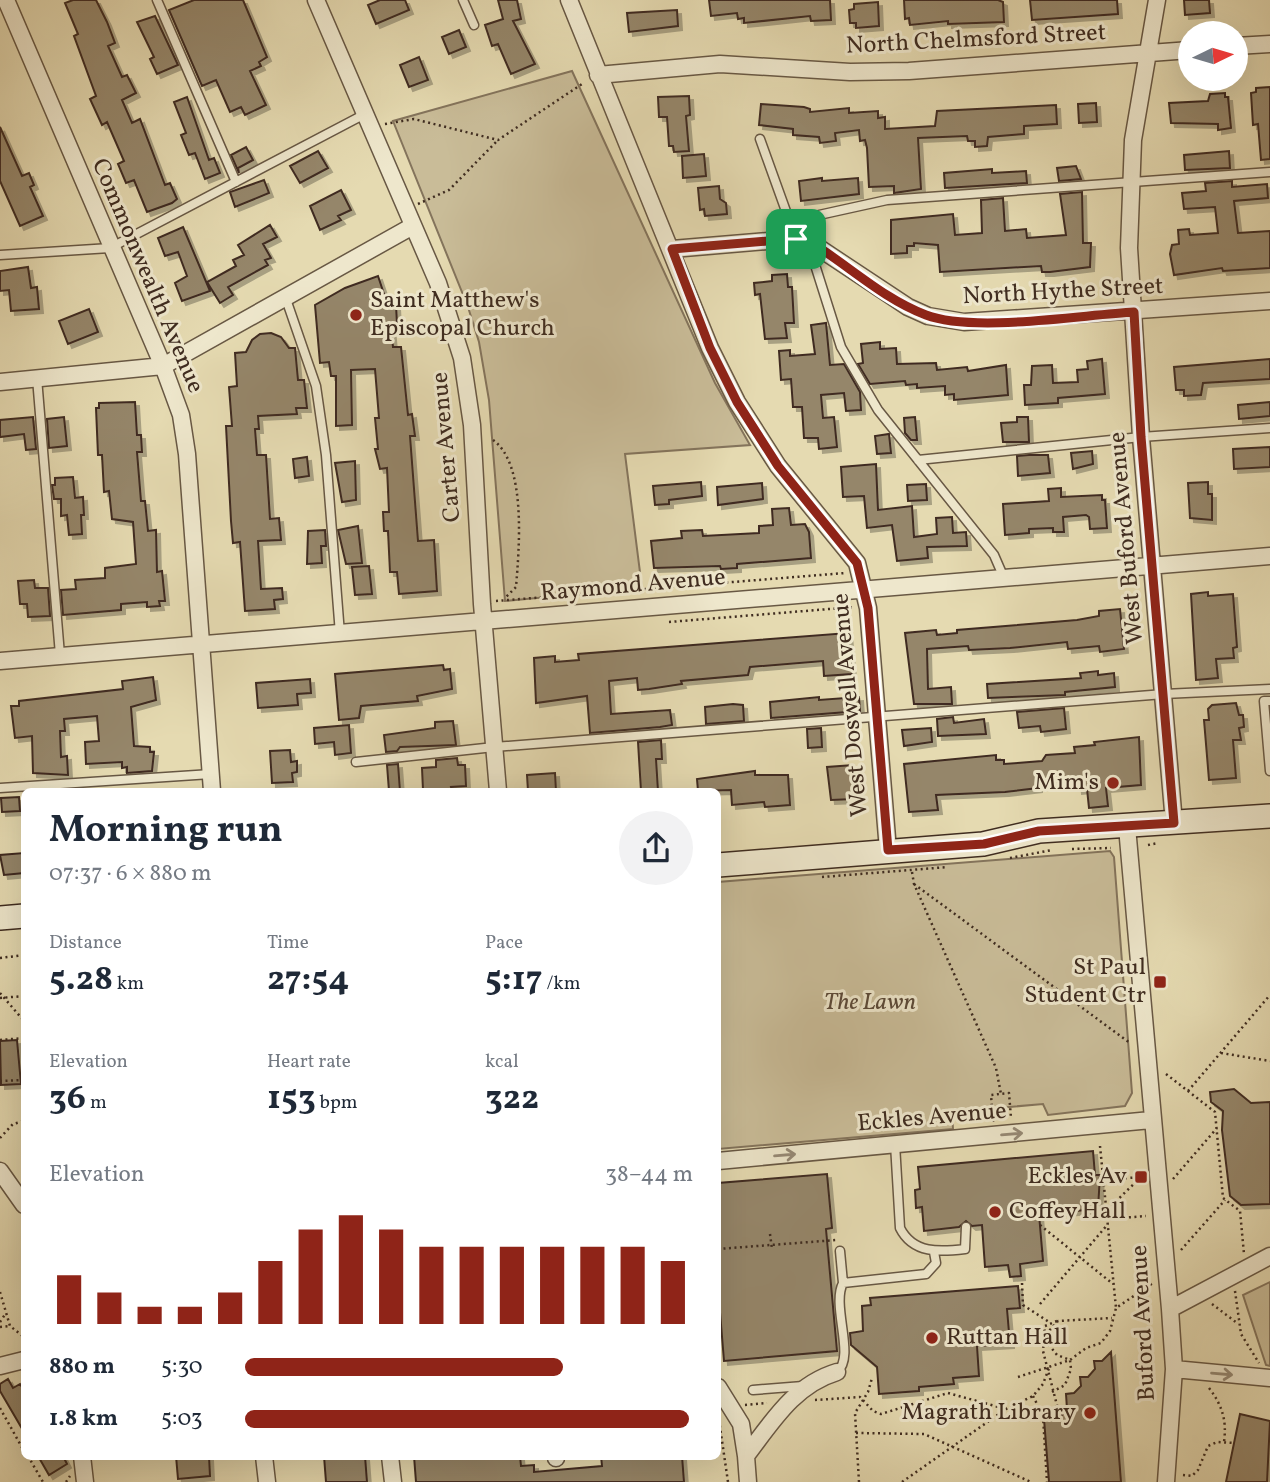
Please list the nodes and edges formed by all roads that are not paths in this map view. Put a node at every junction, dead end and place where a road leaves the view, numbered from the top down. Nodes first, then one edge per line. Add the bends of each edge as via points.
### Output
1 (6, 0) edge
2 (157, 0) edge
3 (316, 0) edge
4 (463, 0) edge
5 (569, 0) edge
6 (1157, 0) edge
7 (474, 25) dead end
8 (1270, 44) edge
9 (1248, 45) edge
10 (1178, 51) edge
11 (1148, 53) junction
12 (597, 75) junction
13 (368, 121) junction
14 (760, 139) dead end
15 (1270, 172) edge
16 (1130, 181) junction
17 (236, 182) junction
18 (411, 227) junction
19 (803, 240) junction
20 (110, 248) junction
21 (672, 249) junction
22 (0, 255) edge
23 (286, 299) junction
24 (1270, 301) edge
25 (1134, 312) junction
26 (163, 366) junction
27 (37, 378) junction
28 (0, 382) edge
29 (1270, 428) edge
30 (1141, 437) junction
31 (918, 460) junction
32 (1270, 556) edge
33 (1152, 565) junction
34 (1004, 578) junction
35 (866, 588) junction
36 (484, 622) junction
37 (340, 634) junction
38 (200, 645) junction
39 (61, 655) junction
40 (0, 661) edge
41 (1267, 689) edge
42 (1164, 694) junction
43 (1267, 701) edge
44 (876, 717) junction
45 (494, 747) junction
46 (356, 762) dead end
47 (1270, 771) edge
48 (211, 774) junction
49 (0, 788) edge
50 (212, 788) edge
51 (498, 788) edge
52 (1270, 816) edge
53 (1174, 823) junction
54 (1127, 827) junction
55 (888, 850) junction
56 (721, 865) edge
57 (21, 916) edge
58 (0, 918) edge
59 (1151, 1120) junction
60 (895, 1144) junction
61 (721, 1161) edge
62 (0, 1171) edge
63 (21, 1201) edge
64 (966, 1227) dead end
65 (840, 1251) road end
66 (934, 1252) junction
67 (1270, 1256) edge
68 (844, 1283) junction
69 (1170, 1310) junction
70 (21, 1361) edge
71 (0, 1366) edge
72 (1174, 1369) junction
73 (837, 1372) joint
74 (1266, 1374) edge
75 (806, 1385) junction
76 (754, 1390) dead end
77 (721, 1391) edge
78 (746, 1456) junction
79 (82, 1460) edge
80 (264, 1460) edge
81 (390, 1460) edge
82 (1173, 1479) edge
83 (85, 1482) edge
84 (267, 1482) edge
85 (393, 1482) edge
86 (748, 1482) edge

1 - 20 street, Commonwealth Avenue
2 - 17 lane
3 - 13 street, Carter Avenue
4 - 7 lane
5 - 12 street, West Doswell Avenue
6 - 11 street, West Buford Avenue
8 - 9 street
10 - 11 street, North Chelmsford Street
11 - 12 street, North Chelmsford Street via 909,71 720,64
11 - 16 street, West Buford Avenue
12 - 21 street, West Doswell Avenue
13 - 17 lane
13 - 18 street, Carter Avenue
14 - 19 lane
15 - 16 lane
16 - 19 lane via 868,202 819,215 809,224
16 - 25 street, West Buford Avenue
17 - 20 lane
18 - 23 street
18 - 36 street, Carter Avenue via 438,283 462,358 472,425
19 - 21 street
19 - 25 street, North Hythe Street via 908,307 946,320 984,323
19 - 31 lane via 841,347 878,410
20 - 22 lane
20 - 26 street, Commonwealth Avenue
21 - 35 street, West Doswell Avenue via 710,348 737,402 778,466 857,563
23 - 26 street
23 - 37 lane via 316,386
24 - 25 street, North Hythe Street
25 - 30 street, West Buford Avenue
26 - 27 street
26 - 38 street, Commonwealth Avenue via 181,415 187,454
27 - 28 street
27 - 39 lane
29 - 30 lane
30 - 31 lane
30 - 33 street, West Buford Avenue
31 - 34 lane via 994,555
32 - 33 street, Raymond Avenue
33 - 34 street, Raymond Avenue
33 - 42 street, West Buford Avenue
34 - 35 street, Raymond Avenue
35 - 36 street, Raymond Avenue
35 - 44 street, West Doswell Avenue
36 - 37 street, Raymond Avenue
36 - 45 street, Carter Avenue
37 - 38 street, Raymond Avenue
38 - 39 street, Raymond Avenue
38 - 48 street, Commonwealth Avenue
39 - 40 street, Raymond Avenue
41 - 42 lane
41 - 43 lane
42 - 44 lane
42 - 53 street, West Buford Avenue
43 - 47 lane
44 - 45 lane
44 - 55 street, West Doswell Avenue
45 - 46 lane
45 - 51 street, Carter Avenue
48 - 49 lane
48 - 50 street, Commonwealth Avenue
52 - 53 main road
53 - 54 main road
54 - 55 main road via 1039,831 984,844
54 - 59 street, Buford Avenue
55 - 56 main road
57 - 58 main road
60 -> 59 street, Eckles Avenue
59 - 69 street, Buford Avenue
61 -> 60 street, Eckles Avenue
60 - 66 lane via 900,1228 914,1244
62 - 63 street
64 - 66 lane via 965,1249
65 - 68 lane
66 - 68 lane via 936,1263 926,1274
67 - 69 street
68 - 73 lane via 840,1301 844,1361
69 - 72 street, Buford Avenue
70 - 71 street
72 -> 74 street
72 - 82 street, Buford Avenue
73 - 75 street
75 - 76 lane
75 - 78 street
77 - 78 street via 741,1424
78 - 86 street
79 - 83 street
80 - 84 street
81 - 85 street

